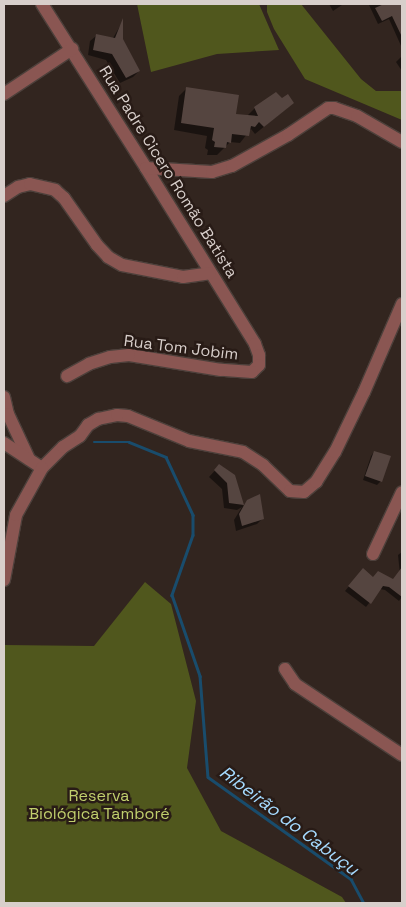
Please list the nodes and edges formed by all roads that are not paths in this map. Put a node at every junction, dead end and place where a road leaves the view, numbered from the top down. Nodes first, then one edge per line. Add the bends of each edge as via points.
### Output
1 (42, 4) edge
2 (72, 48) junction
3 (4, 94) edge
4 (402, 142) edge
5 (146, 168) junction
6 (4, 196) edge
7 (210, 272) junction
8 (402, 304) edge
9 (259, 361) joint
10 (67, 376) dead end
11 (4, 397) edge
12 (4, 443) edge
13 (29, 459) junction
14 (42, 468) junction
15 (402, 492) edge
16 (373, 554) dead end
17 (4, 580) edge
18 (285, 669) dead end
19 (402, 755) edge

1 - 2 street, Rua Padre Cicero Romão Batista
2 - 3 street
2 - 5 street, Rua Padre Cicero Romão Batista
4 - 5 street via 357,116 328,108 232,166 212,172
5 - 7 street, Rua Padre Cicero Romão Batista
6 - 7 street via 30,184 49,188 64,198 108,257 122,265 183,277
7 - 9 street, Rua Padre Cicero Romão Batista via 255,344
8 - 14 street via 335,452 316,482 304,492 290,491 263,465 243,452 189,441 117,414 88,425 80,436 63,447
9 - 10 street, Rua Tom Jobim via 256,369 242,372 129,355 89,364
11 - 13 street
12 - 13 street
13 - 14 street
14 - 17 street via 16,515
15 - 16 street
18 - 19 street via 295,684

